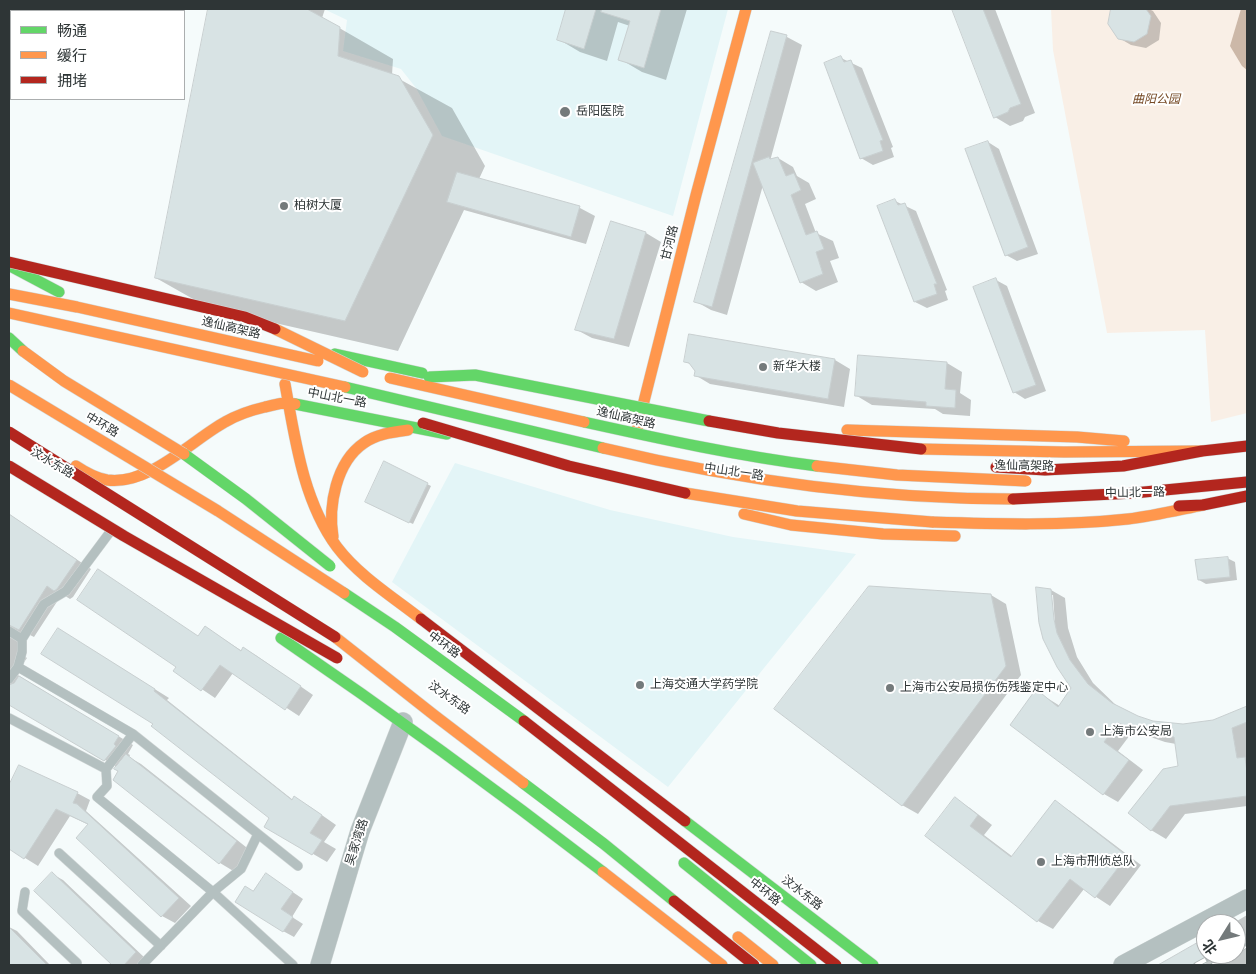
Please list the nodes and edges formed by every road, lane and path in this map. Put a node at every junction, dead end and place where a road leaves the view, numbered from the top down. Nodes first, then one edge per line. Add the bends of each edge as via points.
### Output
1 (746, 9) edge
2 (9, 264) edge
3 (9, 283) edge
4 (59, 292) junction
5 (9, 294) edge
6 (9, 313) edge
7 (9, 318) edge
8 (9, 338) edge
9 (265, 341) junction
10 (304, 348) junction
11 (280, 362) junction
12 (241, 364) junction
13 (377, 375) junction
14 (9, 384) edge
15 (274, 390) dead end
16 (519, 395) dead end
17 (644, 399) junction
18 (288, 402) junction
19 (356, 402) dead end
20 (697, 407) dead end
21 (375, 408) dead end
22 (226, 421) junction
23 (638, 422) junction
24 (9, 425) edge
25 (811, 425) dead end
26 (422, 429) junction
27 (9, 432) edge
28 (41, 444) junction
29 (1247, 446) edge
30 (58, 450) dead end
31 (1202, 451) junction
32 (14, 458) edge
33 (583, 461) junction
34 (114, 463) dead end
35 (894, 463) dead end
36 (987, 466) dead end
37 (631, 471) junction
38 (656, 475) dead end
39 (107, 480) junction
40 (1070, 480) dead end
41 (1247, 482) edge
42 (721, 484) dead end
43 (628, 487) junction
44 (1247, 496) edge
45 (820, 499) dead end
46 (849, 502) dead end
47 (1217, 502) junction
48 (1203, 505) junction
49 (1134, 506) dead end
50 (1049, 509) dead end
51 (113, 511) dead end
52 (118, 522) junction
53 (1176, 522) dead end
54 (1139, 529) dead end
55 (1082, 534) dead end
56 (967, 536) dead end
57 (335, 543) junction
58 (354, 585) junction
59 (9, 631) edge
60 (22, 639) junction
61 (349, 665) dead end
62 (18, 667) junction
63 (366, 675) dead end
64 (9, 679) edge
65 (505, 706) junction
66 (434, 716) junction
67 (9, 718) edge
68 (403, 722) junction
69 (132, 734) junction
70 (106, 769) junction
71 (592, 789) dead end
72 (687, 822) junction
73 (258, 834) junction
74 (59, 853) dead end
75 (675, 856) dead end
76 (645, 862) dead end
77 (298, 866) dead end
78 (712, 886) junction
79 (25, 892) dead end
80 (213, 892) junction
81 (1247, 899) edge
82 (728, 929) dead end
83 (161, 946) junction
84 (77, 965) edge
85 (142, 965) edge
86 (293, 965) edge
87 (320, 965) edge
88 (722, 965) edge
89 (754, 965) edge
90 (773, 965) edge
91 (812, 965) edge
92 (836, 965) edge
93 (873, 965) edge
94 (1123, 965) edge

1 - 17 main road, 甘河路
2 - 4 main road
2 - 13 main road, bridge via 245,317
3 - 4 main road
4 - 9 main road
5 - 13 main road, 逸仙高架路, bridge
6 - 12 main road, bridge
7 - 11 main road via 195,358 256,376
8 - 58 main road, bridge via 79,392 196,462
9 - 10 main road
9 - 11 main road, 汶水东路
10 - 11 main road
10 - 16 main road
11 - 18 main road, 汶水东路
12 - 19 main road, bridge
12 - 41 main road, bridge via 645,457 736,475 855,490 943,498 1027,500 1156,493
13 - 31 main road, bridge via 475,376 778,433 941,450
13 - 40 main road, 逸仙高架路, bridge via 686,445 770,460 897,475
14 - 65 main road, 中环路, bridge via 226,516 395,627
15 - 18 main road
17 - 20 main road
17 - 23 main road, 甘河路
17 - 23 main road via 601,412
18 - 22 main road, 中山北一路
18 - 26 main road, 中山北一路
18 - 57 main road, 汶水东路 via 314,505
21 - 48 main road, bridge via 582,470 717,499 859,518 1016,524 1086,522 1129,519
22 - 34 main road, 中山北一路 via 155,453 124,464
22 - 39 main road, 中山北一路 via 139,476
23 - 35 main road via 745,447
23 - 37 main road, 甘河路
24 - 28 main road, 中山北一路
25 - 31 main road via 840,430 1077,437
26 - 33 main road, 中山北一路
26 - 57 main road via 375,438 362,443 353,453 332,502 330,519
27 - 66 main road, bridge via 339,638
28 - 30 main road, 中山北一路
28 - 39 main road, 中山北一路 via 87,473
29 - 31 main road
31 - 36 main road via 1123,466 1045,470
32 - 39 main road
32 - 52 main road, 汶水东路
32 - 61 main road, bridge via 124,536
33 - 37 main road, 中山北一路
33 - 43 main road
37 - 38 main road, 中山北一路
37 - 43 main road, 甘河路
42 - 45 main road, 中山北一路
43 - 56 main road via 791,525 883,534
44 - 47 main road, 中山北一路
46 - 50 main road via 992,510
47 - 48 main road, 中山北一路
47 - 53 main road
48 - 49 main road, 中山北一路
51 - 76 main road, 汶水东路 via 241,569 468,729
52 - 60 lane via 66,591 44,604
52 - 68 main road, 汶水东路
54 - 55 main road
57 - 58 main road, 汶水东路
57 - 72 main road, 汶水东路 via 364,575
58 - 65 main road, bridge
58 - 71 main road, 汶水东路 via 377,620 393,636
59 - 60 lane
60 - 62 lane
62 - 64 lane
62 - 69 lane
63 - 66 main road, bridge
65 - 92 main road, 中环路, bridge
66 - 89 main road, bridge via 604,844
67 - 70 lane
68 - 87 street, 吴家湾路 via 360,831
68 - 88 main road, 汶水东路 via 532,817
69 - 70 lane
69 - 73 lane
70 - 80 lane via 107,786 97,797
72 - 78 main road
72 - 93 main road, 汶水东路
73 - 77 lane
73 - 80 lane via 241,869
74 - 83 lane
75 - 78 main road
78 - 91 main road
79 - 84 lane via 22,911
80 - 83 lane
80 - 86 lane
81 - 94 street
82 - 90 main road
83 - 85 lane

